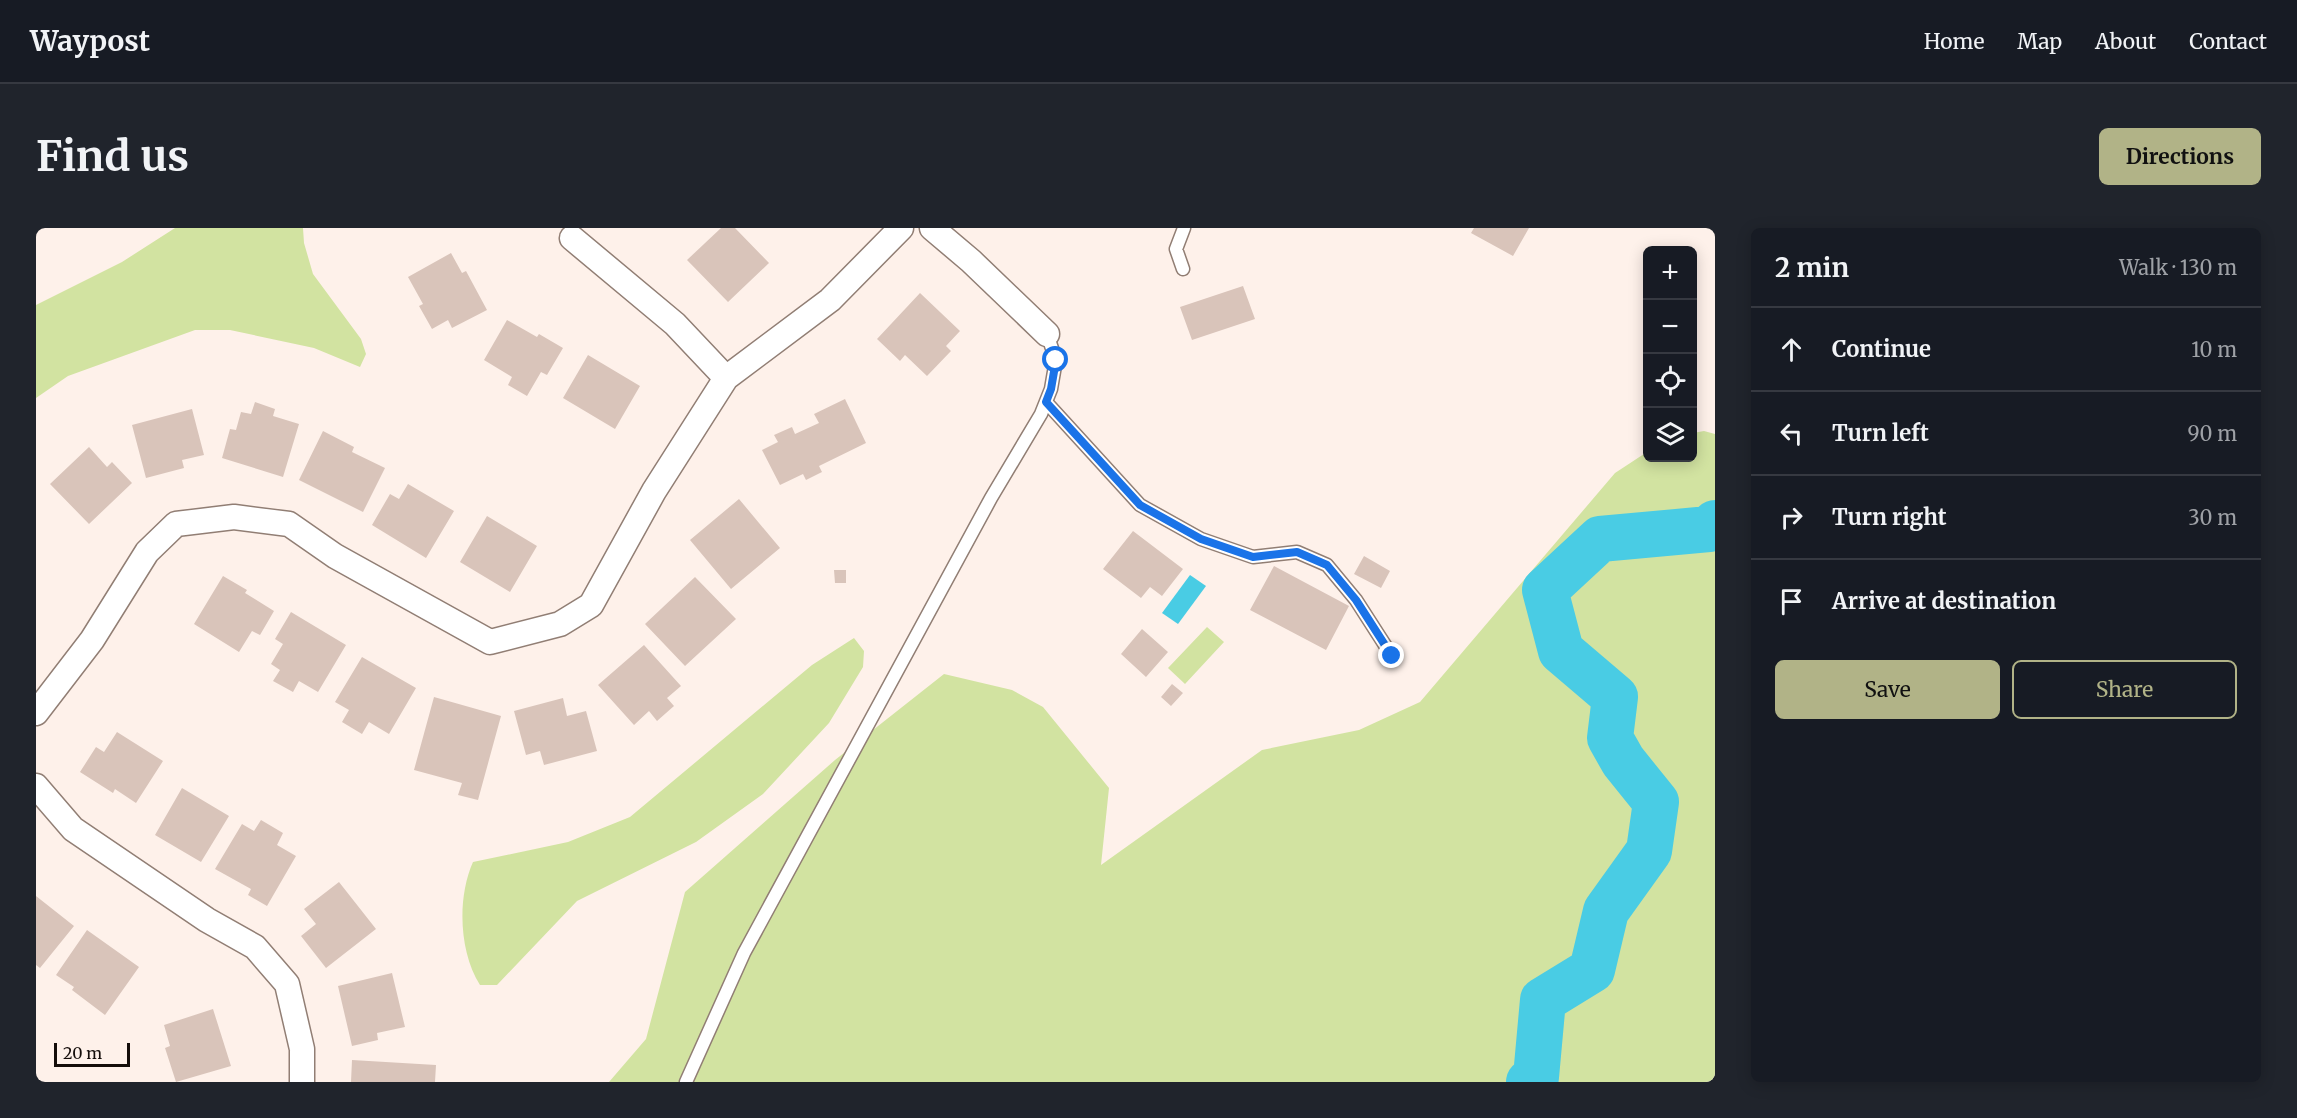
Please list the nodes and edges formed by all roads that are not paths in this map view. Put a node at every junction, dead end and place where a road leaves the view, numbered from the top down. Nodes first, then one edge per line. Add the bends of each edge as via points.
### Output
1 (901, 228) edge
2 (932, 228) edge
3 (1184, 228) edge
4 (572, 238) dead end
5 (1183, 269) dead end
6 (1047, 334) joint
7 (726, 378) junction
8 (1046, 402) junction
9 (1392, 656) dead end
10 (36, 713) edge
11 (36, 786) edge
12 (302, 1082) edge
13 (686, 1082) edge

1 - 7 street via 830,300
2 - 6 street
3 - 5 lane via 1176,249
4 - 7 street via 675,324
6 - 8 lane via 1056,360
7 - 10 street via 654,491 591,605 560,624 490,642 335,556 289,524 234,517 176,524 147,552 92,640
8 - 9 lane via 1140,505 1201,539 1253,557 1297,552 1327,565 1356,600
8 - 13 lane via 744,953
11 - 12 street via 73,829 207,920 255,946 287,984 302,1048

